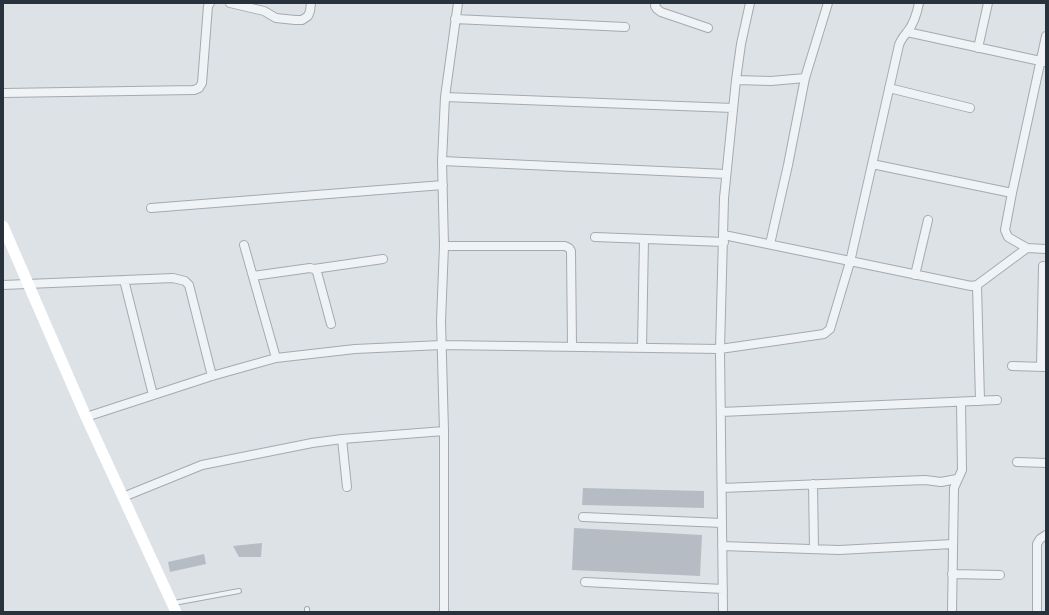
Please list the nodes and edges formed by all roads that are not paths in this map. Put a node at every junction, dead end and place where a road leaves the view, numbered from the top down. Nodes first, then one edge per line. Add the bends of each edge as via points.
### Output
1 (210, 3) edge
2 (230, 3) edge
3 (311, 3) edge
4 (458, 3) edge
5 (656, 3) edge
6 (750, 3) edge
7 (828, 3) edge
8 (920, 3) edge
9 (988, 3) edge
10 (456, 19) junction
11 (625, 27) dead end
12 (708, 28) dead end
13 (908, 32) junction
14 (1046, 36) edge
15 (978, 48) junction
16 (1044, 62) edge
17 (805, 78) junction
18 (736, 80) junction
19 (889, 88) junction
20 (3, 94) edge
21 (445, 97) junction
22 (733, 108) junction
23 (970, 108) dead end
24 (442, 161) junction
25 (872, 164) junction
26 (726, 174) junction
27 (443, 185) junction
28 (1012, 193) junction
29 (151, 208) dead end
30 (928, 220) dead end
31 (3, 226) edge
32 (595, 237) dead end
33 (724, 238) junction
34 (644, 239) junction
35 (770, 244) junction
36 (244, 245) dead end
37 (444, 246) junction
38 (1027, 248) junction
39 (1046, 249) edge
40 (383, 259) dead end
41 (850, 262) junction
42 (1043, 266) dead end
43 (314, 269) junction
44 (915, 275) junction
45 (253, 276) junction
46 (124, 280) junction
47 (29, 284) junction
48 (3, 285) edge
49 (977, 285) junction
50 (331, 324) dead end
51 (442, 344) junction
52 (572, 346) junction
53 (642, 348) junction
54 (720, 349) junction
55 (276, 358) junction
56 (1012, 366) dead end
57 (1044, 367) edge
58 (212, 376) junction
59 (153, 395) junction
60 (997, 400) dead end
61 (980, 401) junction
62 (961, 402) junction
63 (721, 412) junction
64 (86, 417) junction
65 (444, 431) junction
66 (342, 439) junction
67 (1017, 462) dead end
68 (1046, 463) edge
69 (957, 480) junction
70 (813, 484) junction
71 (347, 487) dead end
72 (722, 488) junction
73 (123, 497) junction
74 (583, 517) dead end
75 (722, 523) junction
76 (1046, 535) edge
77 (953, 544) junction
78 (722, 546) junction
79 (814, 549) junction
80 (952, 574) junction
81 (1000, 575) dead end
82 (585, 582) dead end
83 (723, 589) junction
84 (239, 591) dead end
85 (174, 608) edge
86 (444, 612) edge
87 (723, 612) edge
88 (952, 612) edge
89 (1037, 612) edge

1 - 20 street via 202,83 199,88
2 - 3 street via 264,11 276,18 302,20 308,16
4 - 10 street
5 - 12 street via 655,6 661,12
6 - 18 street
7 - 17 street
8 - 13 street
9 - 15 street
10 - 11 street
10 - 21 street
13 - 15 street
13 - 19 street via 899,45
14 - 16 street
15 - 16 street
16 - 28 street
17 - 18 street via 771,81
17 - 35 street
18 - 22 street
19 - 23 street
19 - 25 street
21 - 22 street
21 - 24 street
22 - 26 street
24 - 26 street
24 - 27 street
25 - 28 street
25 - 41 street
26 - 33 street
27 - 29 street
27 - 37 street
28 - 38 street via 1005,230 1008,237
30 - 44 street
31 - 47 street
32 - 34 street
33 - 34 street
33 - 35 street
33 - 54 street
34 - 53 street
35 - 41 street
36 - 45 street
37 - 51 street
37 - 52 street via 569,248
38 - 39 street
38 - 49 street
40 - 43 street
41 - 44 street
41 - 54 street via 830,329 824,334
42 - 57 street
43 - 45 street
43 - 50 street
44 - 49 street
45 - 55 street
46 - 47 street
46 - 58 street via 173,278 185,281 189,285
46 - 59 street
47 - 48 street
47 - 64 street
49 - 61 street
51 - 52 street
51 - 55 street via 355,348
51 - 65 street
52 - 53 street
53 - 54 street
54 - 63 street
55 - 58 street
56 - 57 street
58 - 59 street
59 - 64 street
60 - 61 street
61 - 62 street
62 - 63 street
62 - 69 street via 962,470
63 - 72 street
64 - 73 street
65 - 66 street
65 - 86 street
66 - 71 street
66 - 73 street via 202,465
67 - 68 street
69 - 70 street
69 - 77 street via 954,488
70 - 72 street
70 - 79 street
72 - 75 street
73 - 85 street
74 - 75 street
75 - 78 street
76 - 89 street via 1037,544
77 - 79 street
77 - 80 street
78 - 79 street
78 - 83 street
80 - 81 street
80 - 88 street
82 - 83 street
83 - 87 street
84 - 85 lane

